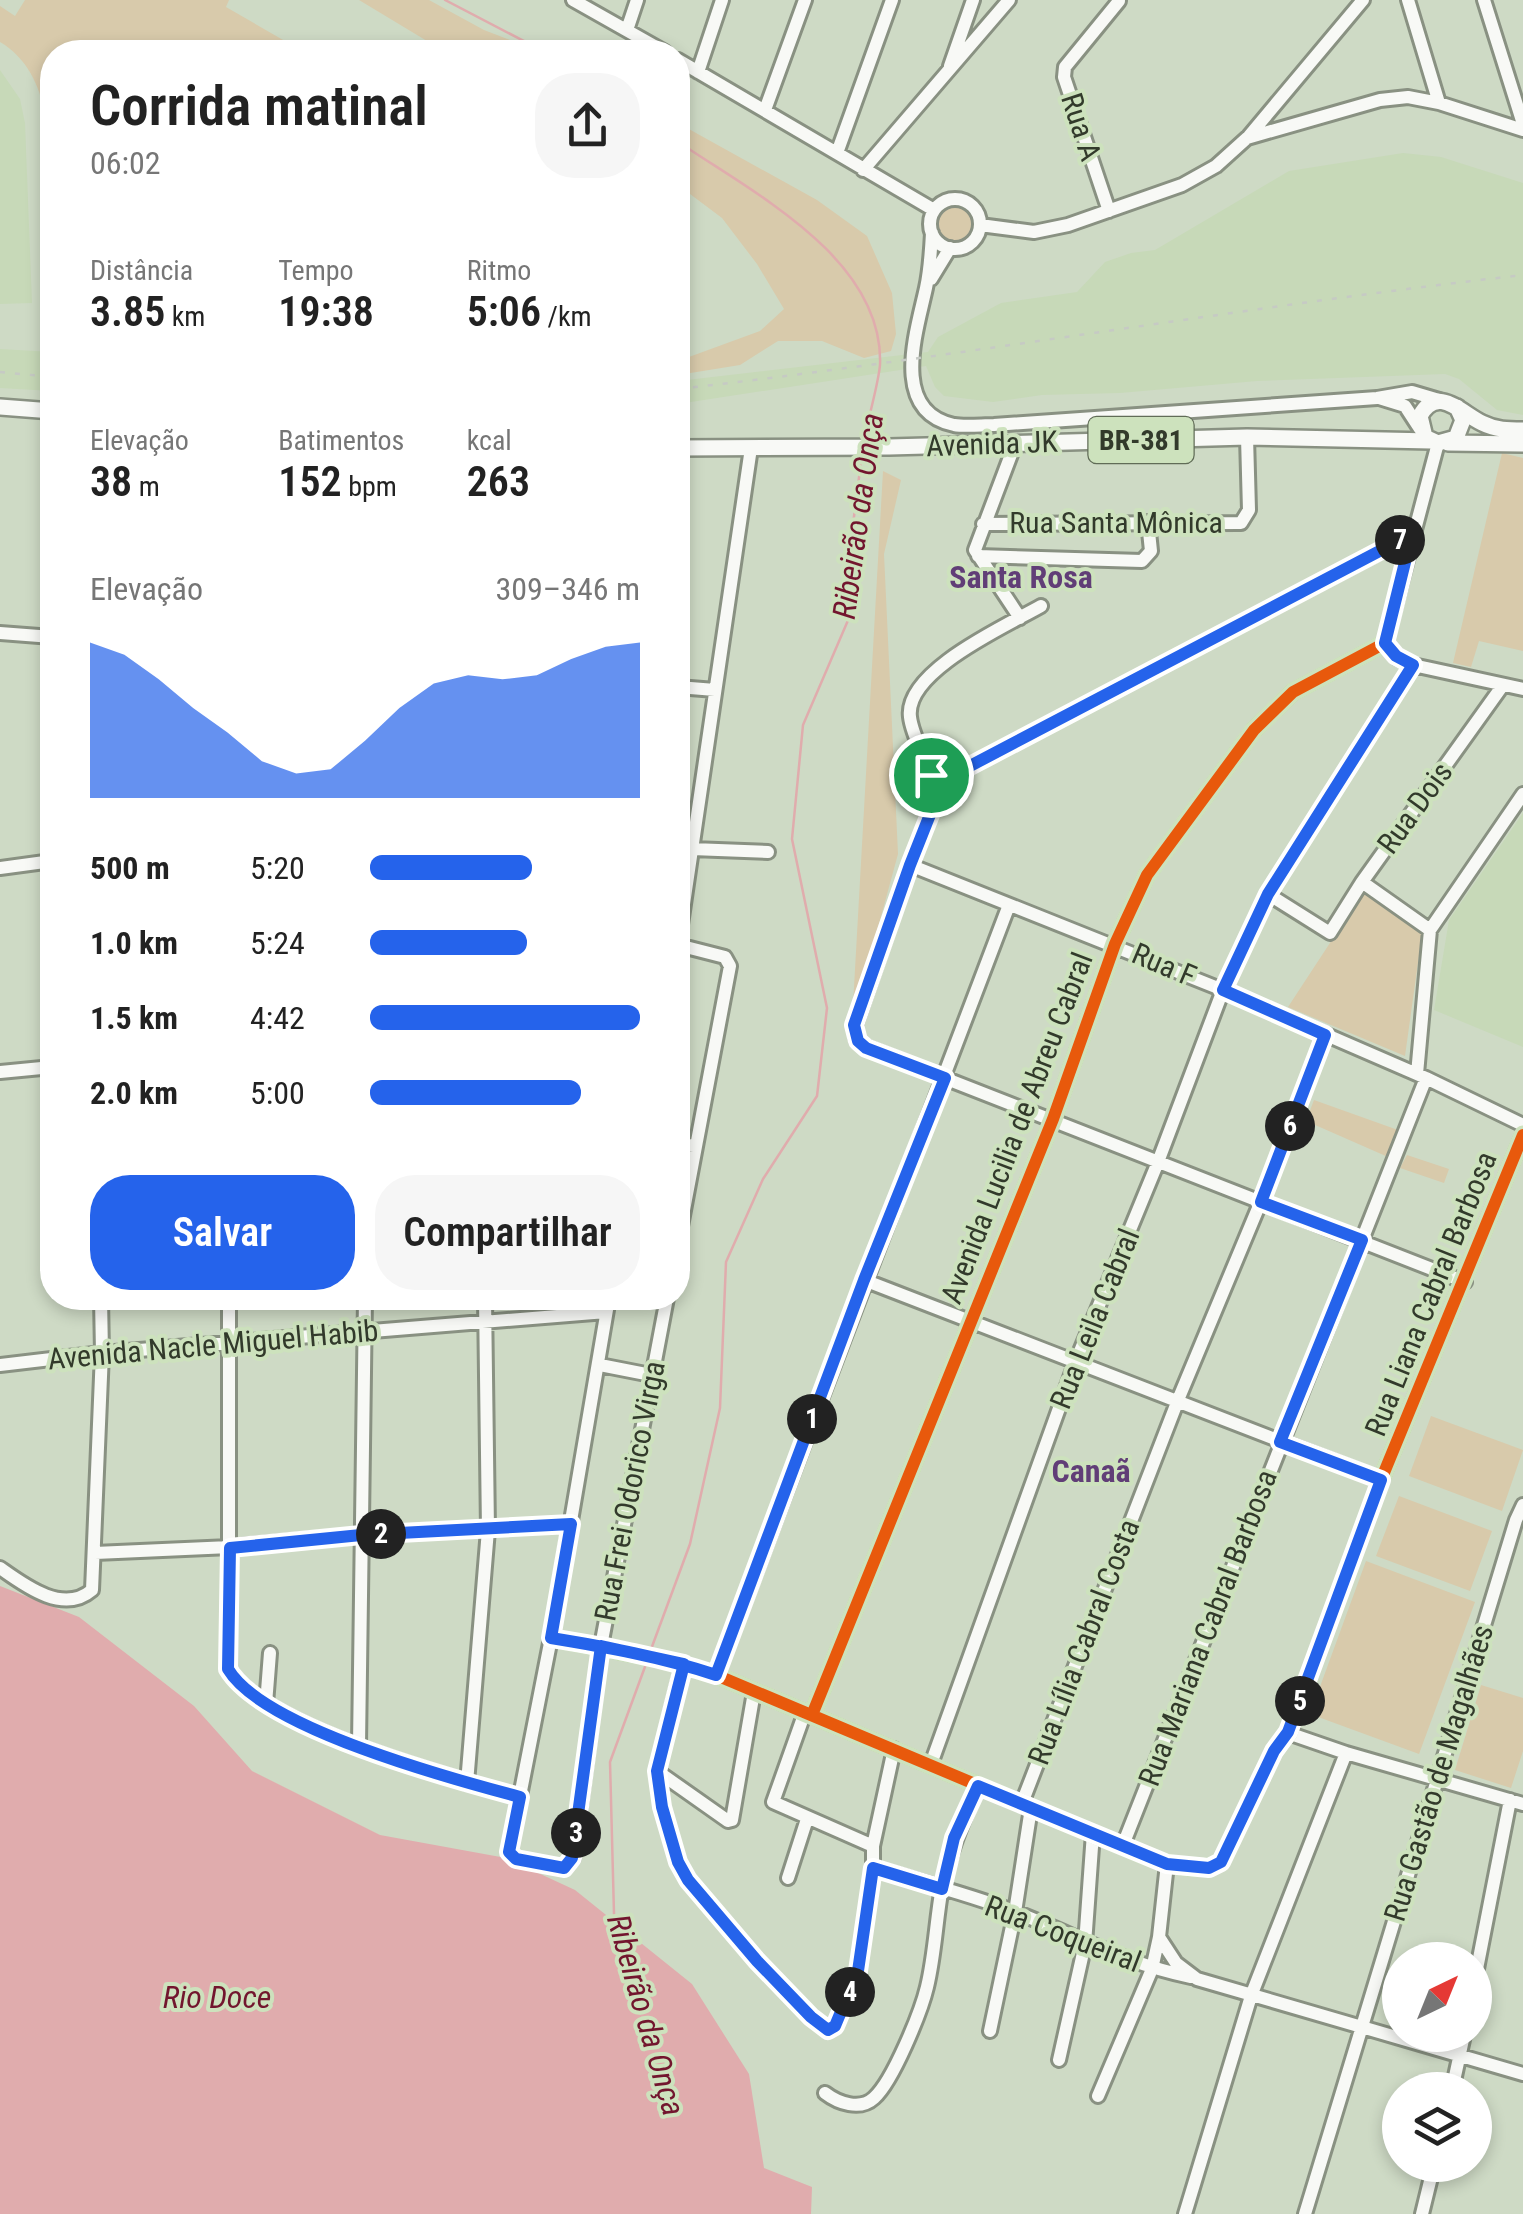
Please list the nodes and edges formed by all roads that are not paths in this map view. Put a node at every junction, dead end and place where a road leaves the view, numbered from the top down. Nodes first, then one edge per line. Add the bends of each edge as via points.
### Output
1 (574, 0) edge
2 (636, 0) edge
3 (722, 0) edge
4 (805, 0) edge
5 (892, 0) edge
6 (972, 0) edge
7 (1010, 0) edge
8 (1363, 0) edge
9 (1396, 0) edge
10 (1484, 0) edge
11 (1119, 1) edge
12 (1409, 3) edge
13 (627, 30) junction
14 (644, 40) edge
15 (690, 67) edge
16 (698, 72) junction
17 (947, 73) junction
18 (1439, 103) junction
19 (765, 110) junction
20 (1523, 127) edge
21 (1247, 138) junction
22 (838, 153) junction
23 (863, 170) junction
24 (934, 210) junction
25 (1109, 211) junction
26 (980, 225) junction
27 (932, 233) junction
28 (950, 248) junction
29 (927, 286) junction
30 (1377, 398) junction
31 (1434, 403) junction
32 (0, 407) edge
33 (1457, 407) junction
34 (40, 410) edge
35 (1523, 430) edge
36 (1430, 435) junction
37 (1247, 438) junction
38 (1393, 440) junction
39 (1015, 444) junction
40 (1523, 444) edge
41 (690, 448) edge
42 (752, 448) junction
43 (1148, 522) junction
44 (983, 524) junction
45 (1412, 534) junction
46 (978, 556) junction
47 (1041, 606) dead end
48 (1020, 618) junction
49 (0, 633) edge
50 (40, 635) edge
51 (1385, 643) junction
52 (1413, 665) junction
53 (1503, 685) junction
54 (690, 687) edge
55 (1523, 689) edge
56 (715, 690) junction
57 (931, 775) junction
58 (949, 777) junction
59 (1523, 794) edge
60 (935, 802) junction
61 (690, 823) edge
62 (695, 823) junction
63 (692, 849) junction
64 (768, 852) dead end
65 (40, 862) edge
66 (690, 863) edge
67 (910, 865) junction
68 (0, 868) edge
69 (1362, 882) junction
70 (1268, 894) junction
71 (1009, 905) junction
72 (1430, 930) junction
73 (1114, 944) junction
74 (690, 948) edge
75 (1223, 990) junction
76 (1325, 1035) junction
77 (40, 1068) edge
78 (0, 1072) edge
79 (1422, 1076) junction
80 (945, 1078) junction
81 (1053, 1119) junction
82 (1523, 1125) edge
83 (1523, 1135) edge
84 (690, 1145) edge
85 (696, 1146) junction
86 (1158, 1162) junction
87 (690, 1178) edge
88 (1261, 1202) junction
89 (1362, 1240) junction
90 (864, 1280) junction
91 (1465, 1282) junction
92 (100, 1310) edge
93 (230, 1310) edge
94 (365, 1310) edge
95 (486, 1310) edge
96 (578, 1310) edge
97 (589, 1310) edge
98 (607, 1310) edge
99 (665, 1310) edge
100 (578, 1313) junction
101 (969, 1321) junction
102 (486, 1322) junction
103 (364, 1331) junction
104 (230, 1343) junction
105 (102, 1354) junction
106 (1076, 1361) junction
107 (0, 1365) edge
108 (600, 1365) junction
109 (652, 1375) junction
110 (1178, 1400) junction
111 (1280, 1442) junction
112 (1381, 1480) junction
113 (1523, 1506) edge
114 (571, 1524) junction
115 (488, 1530) junction
116 (361, 1535) junction
117 (230, 1548) junction
118 (94, 1553) junction
119 (0, 1568) edge
120 (551, 1638) junction
121 (601, 1646) junction
122 (270, 1652) dead end
123 (684, 1664) junction
124 (716, 1675) junction
125 (754, 1692) junction
126 (266, 1704) junction
127 (808, 1714) junction
128 (1288, 1732) junction
129 (358, 1746) junction
130 (894, 1749) junction
131 (1346, 1753) junction
132 (931, 1764) junction
133 (657, 1771) junction
134 (1437, 1778) junction
135 (467, 1783) junction
136 (978, 1786) junction
137 (520, 1797) junction
138 (1517, 1802) edge
139 (1026, 1806) junction
140 (806, 1818) junction
141 (1093, 1833) junction
142 (1123, 1844) junction
143 (873, 1846) junction
144 (1167, 1864) junction
145 (873, 1868) junction
146 (788, 1878) dead end
147 (942, 1889) junction
148 (1015, 1912) junction
149 (1159, 1937) junction
150 (1484, 1942) edge
151 (1085, 1944) junction
152 (1152, 1969) junction
153 (1197, 1978) junction
154 (1250, 1996) junction
155 (1362, 2029) junction
156 (990, 2031) dead end
157 (1460, 2052) edge
158 (1459, 2058) junction
159 (1059, 2060) dead end
160 (1456, 2072) edge
161 (1523, 2074) edge
162 (825, 2092) dead end
163 (1098, 2096) dead end
164 (1430, 2182) edge
165 (1185, 2214) edge
166 (1305, 2214) edge
167 (1422, 2214) edge

1 - 13 street
2 - 13 street
3 - 16 street
4 - 19 street
5 - 22 street
6 - 17 street
7 - 17 street
8 - 21 street
9 - 12 street
10 - 20 street
11 - 25 street, Rua A via 1071,56 1064,77
12 - 18 street
13 - 14 street
15 - 16 street
16 - 19 street
17 - 23 street
18 - 20 street
18 - 21 street via 1380,100
19 - 22 street
21 - 25 street via 1182,185
22 - 23 street
23 - 24 street
24 - 26 street via 946,200 962,200 976,209
24 - 27 street
25 - 26 street via 1034,232
26 - 28 street via 970,244
27 - 28 street
27 - 29 street
28 - 29 street
29 - 30 street via 913,340 912,385 924,405 953,425
30 - 31 street via 1412,392
30 - 36 street via 1402,404
31 - 33 main road
31 - 36 main road via 1420,416
32 - 34 main road
33 - 35 main road via 1481,423
33 - 36 main road via 1462,430
36 - 38 main road, Avenida JK / BR-381
36 - 38 main road
36 - 40 main road, Avenida JK / BR-381
36 - 45 street
37 - 38 main road, Avenida JK / BR-381
37 - 39 main road, Avenida JK / BR-381
37 - 43 street, Rua Santa Mônica via 1249,510 1241,523
39 - 42 main road, Avenida JK / BR-381
39 - 44 street
41 - 42 main road, BR-381
42 - 56 street
43 - 44 street, Rua Santa Mônica
43 - 46 street via 1151,552 1142,561
44 - 46 street
45 - 51 street
45 - 58 street
46 - 48 street
47 - 48 street
48 - 57 street via 942,664 912,697 910,717
49 - 50 street
51 - 52 street
51 - 73 street, Avenida Lucilia de Abreu Cabral via 1293,692 1254,730 1147,876
52 - 53 street
52 - 70 street, Rua Leila Cabral
53 - 55 street
53 - 69 street, Rua Dois
54 - 56 street
56 - 62 street
57 - 58 street
57 - 60 street via 924,792
58 - 60 street via 952,795
59 - 72 street
60 - 67 street
61 - 62 street
62 - 63 street
63 - 64 street
63 - 66 street
65 - 68 street
67 - 71 street, Rua F
67 - 80 street via 854,1033 866,1048
69 - 70 street, Rua Dois via 1330,933
69 - 72 street
70 - 75 street, Rua Leila Cabral
71 - 73 street, Rua F
71 - 80 street
72 - 79 street, Rua Mariana Cabral Barbosa
73 - 75 street, Rua F
73 - 81 street, Avenida Lucilia de Abreu Cabral
74 - 85 street via 729,961
75 - 76 street, Rua F
75 - 86 street, Rua Leila Cabral
76 - 79 street, Rua F
76 - 88 street, Rua Lília Cabral Costa
77 - 78 street
79 - 82 street, Rua F
79 - 89 street, Rua Mariana Cabral Barbosa
80 - 81 street
80 - 90 street
81 - 86 street
81 - 101 street, Avenida Lucilia de Abreu Cabral
83 - 91 street, Rua Liana Cabral Barbosa
84 - 85 street
85 - 87 street
86 - 88 street
86 - 106 street, Rua Leila Cabral
88 - 89 street
88 - 110 street, Rua Lília Cabral Costa
89 - 91 street
89 - 111 street, Rua Mariana Cabral Barbosa
90 - 101 street
90 - 124 street
91 - 112 street, Rua Liana Cabral Barbosa
92 - 105 street
93 - 104 street
94 - 103 street
95 - 102 street
96 - 100 street
97 - 100 street, Avenida Nacle Miguel Habib
98 - 108 street
99 - 109 street, Rua Frei Odorico Virga
100 - 102 street, Avenida Nacle Miguel Habib
101 - 106 street
101 - 127 street, Avenida Lucilia de Abreu Cabral
102 - 103 street, Avenida Nacle Miguel Habib
102 - 115 street
103 - 104 street, Avenida Nacle Miguel Habib
103 - 116 street
104 - 105 street, Avenida Nacle Miguel Habib
104 - 117 street
105 - 107 street, Avenida Nacle Miguel Habib
105 - 118 street
106 - 110 street
106 - 132 street, Rua Leila Cabral
108 - 109 street
108 - 114 street
109 - 121 street, Rua Frei Odorico Virga
110 - 111 street
110 - 139 street, Rua Lília Cabral Costa
111 - 112 street
111 - 142 street, Rua Mariana Cabral Barbosa
112 - 128 street, Rua Liana Cabral Barbosa
113 - 134 street, Rua Gastão de Magalhães
114 - 115 street
114 - 120 street
115 - 116 street
115 - 135 street
116 - 117 street
116 - 129 street
117 - 118 street
117 - 126 street via 228,1669
118 - 119 street via 92,1590 85,1596 44,1595
120 - 121 street
120 - 137 street
121 - 123 street
121 - 137 street, Rua Frei Odorico Virga via 572,1858 564,1868 511,1856
122 - 126 street
123 - 124 street
123 - 133 street
124 - 125 street
125 - 127 street
125 - 133 street via 732,1820
126 - 129 street
127 - 130 street
127 - 140 street, Avenida Lucilia de Abreu Cabral via 773,1802
128 - 131 street
128 - 144 street, Rua Liana Cabral Barbosa via 1221,1862 1209,1868
129 - 135 street
130 - 132 street
130 - 143 street
131 - 134 street
131 - 154 street
132 - 136 street
133 - 145 street via 662,1807 688,1880 825,2029 833,2028 858,1971
134 - 138 street
134 - 155 street, Rua Gastão de Magalhães
135 - 137 street
136 - 139 street
136 - 147 street via 954,1838
138 - 150 street
139 - 141 street
139 - 148 street, Rua Lília Cabral Costa
140 - 143 street
140 - 146 street
141 - 142 street
141 - 151 street
142 - 144 street
143 - 145 street
144 - 149 street
145 - 147 street, Rua Coqueiral
147 - 148 street, Rua Coqueiral
147 - 162 street via 928,1987 900,2055 875,2098 838,2103
148 - 151 street, Rua Coqueiral
148 - 156 street, Rua Lília Cabral Costa
149 - 152 street
149 - 153 street via 1176,1963
151 - 152 street, Rua Coqueiral
151 - 159 street
152 - 153 street, Rua Coqueiral
152 - 163 street
153 - 154 street, Rua Coqueiral
154 - 155 street, Rua Coqueiral
154 - 165 street
155 - 158 street, Rua Coqueiral
155 - 166 street, Rua Gastão de Magalhães
157 - 158 street
158 - 160 street
158 - 161 street, Rua Coqueiral
164 - 167 street

